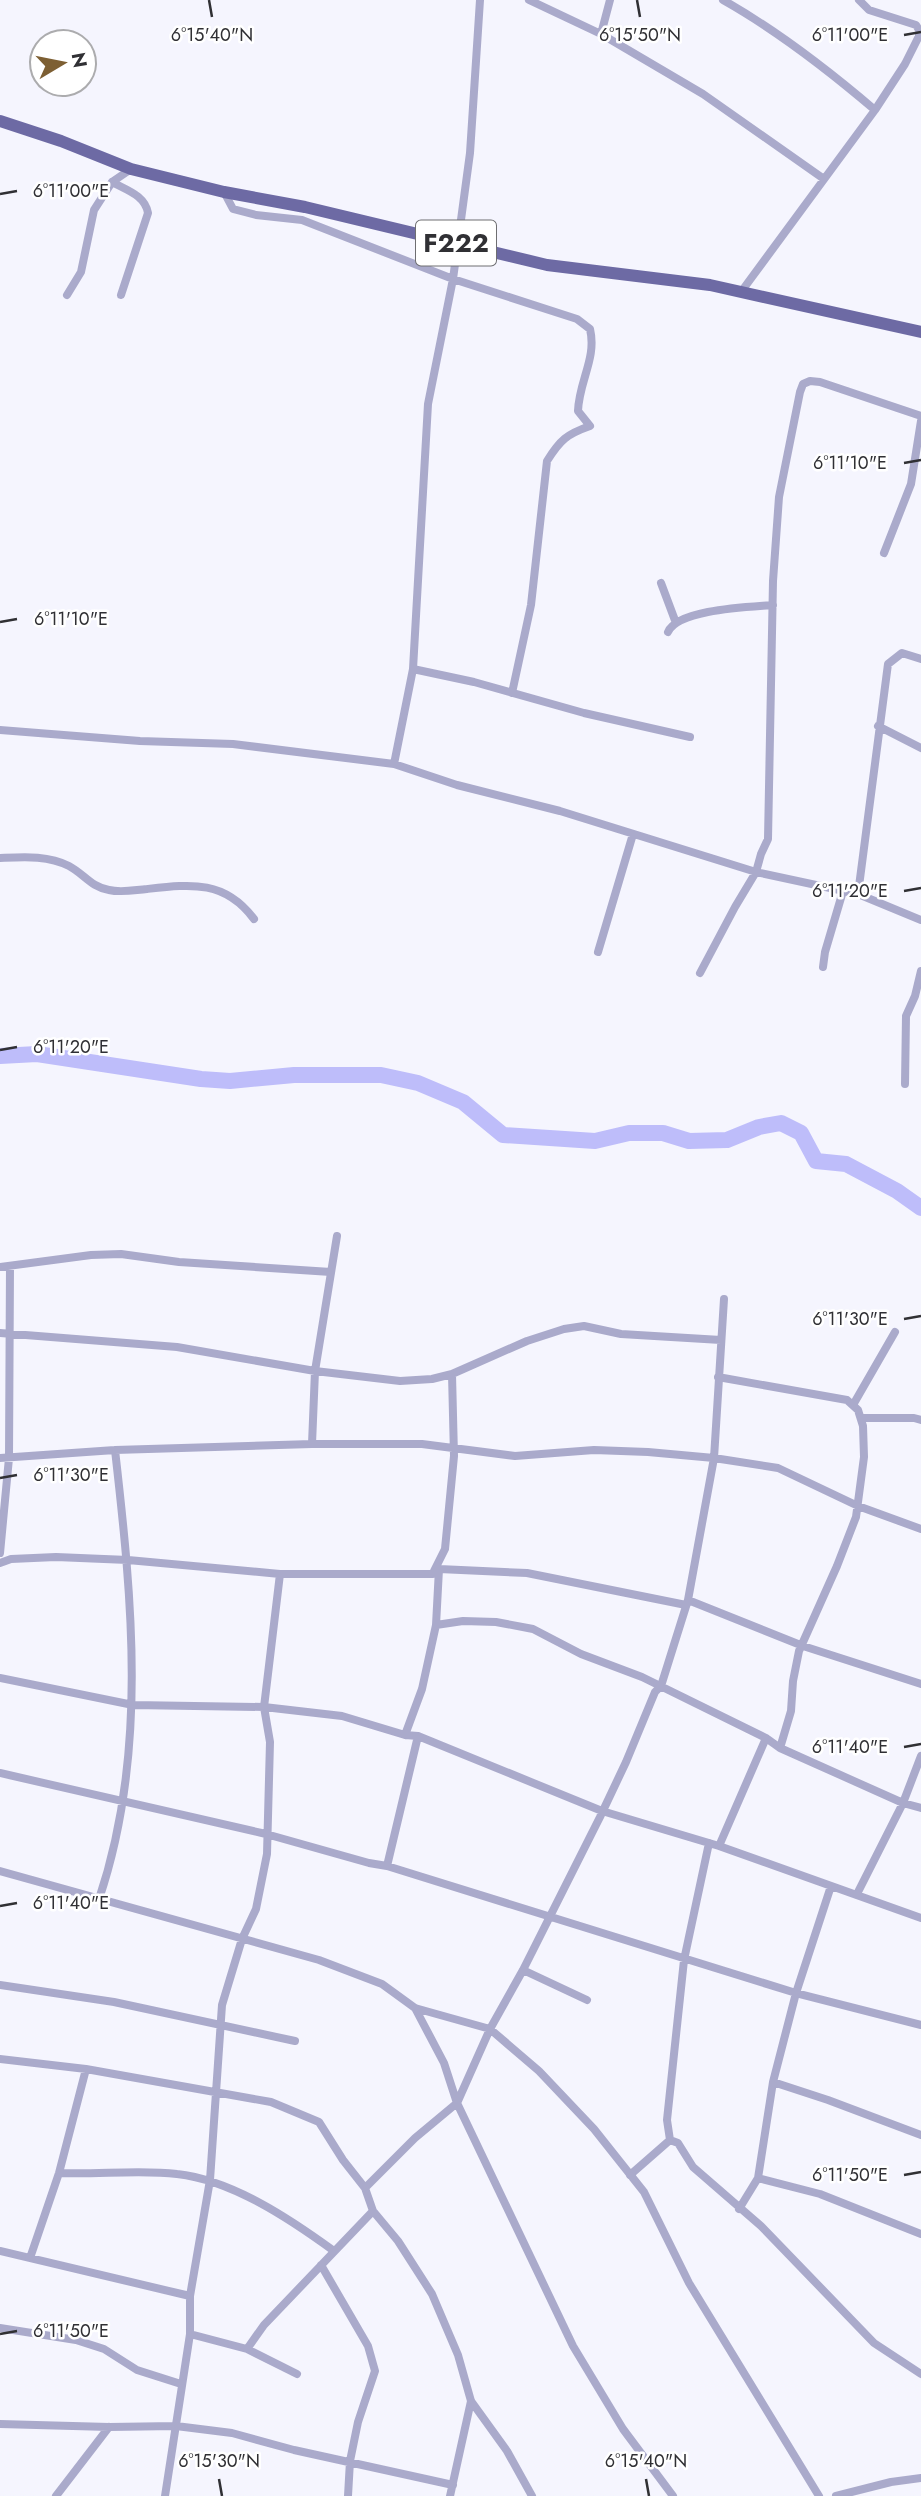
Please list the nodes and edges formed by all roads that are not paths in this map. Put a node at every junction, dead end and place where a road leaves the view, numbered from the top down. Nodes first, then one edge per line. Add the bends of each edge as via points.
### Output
1 (480, 0) edge
2 (529, 0) edge
3 (610, 0) edge
4 (723, 0) edge
5 (859, 0) edge
6 (601, 34) junction
7 (875, 110) junction
8 (0, 121) edge
9 (131, 169) junction
10 (824, 179) junction
11 (112, 182) junction
12 (304, 213) junction
13 (456, 243) junction
14 (453, 279) junction
15 (741, 292) junction
16 (66, 295) dead end
17 (121, 295) dead end
18 (921, 332) edge
19 (921, 419) edge
20 (884, 553) dead end
21 (661, 583) dead end
22 (773, 605) junction
23 (676, 623) junction
24 (668, 632) dead end
25 (921, 659) edge
26 (413, 669) junction
27 (512, 693) junction
28 (878, 726) junction
29 (0, 730) edge
30 (690, 737) dead end
31 (921, 748) edge
32 (394, 764) junction
33 (633, 834) junction
34 (0, 858) edge
35 (757, 872) junction
36 (844, 891) junction
37 (858, 894) junction
38 (254, 919) dead end
39 (921, 920) edge
40 (598, 951) dead end
41 (824, 967) dead end
42 (921, 971) edge
43 (700, 973) dead end
44 (905, 1084) dead end
45 (337, 1236) dead end
46 (10, 1266) junction
47 (0, 1267) edge
48 (331, 1272) junction
49 (724, 1299) dead end
50 (895, 1332) dead end
51 (0, 1334) edge
52 (11, 1334) junction
53 (721, 1340) junction
54 (315, 1371) junction
55 (452, 1374) junction
56 (718, 1377) junction
57 (853, 1405) junction
58 (861, 1418) junction
59 (921, 1420) edge
60 (312, 1444) junction
61 (455, 1448) junction
62 (115, 1450) junction
63 (5, 1458) edge
64 (714, 1458) junction
65 (858, 1506) junction
66 (921, 1529) edge
67 (445, 1549) junction
68 (0, 1553) edge
69 (128, 1560) junction
70 (0, 1563) edge
71 (454, 1570) junction
72 (436, 1571) junction
73 (280, 1574) junction
74 (687, 1602) junction
75 (436, 1625) junction
76 (803, 1646) junction
77 (0, 1678) edge
78 (921, 1684) edge
79 (661, 1686) junction
80 (133, 1704) junction
81 (264, 1707) junction
82 (405, 1735) junction
83 (418, 1736) junction
84 (766, 1738) junction
85 (780, 1748) junction
86 (921, 1759) edge
87 (0, 1773) edge
88 (124, 1801) junction
89 (904, 1803) junction
90 (921, 1808) edge
91 (602, 1811) junction
92 (266, 1834) junction
93 (709, 1843) junction
94 (719, 1846) junction
95 (387, 1866) junction
96 (0, 1871) edge
97 (831, 1886) junction
98 (857, 1894) junction
99 (99, 1899) junction
100 (548, 1917) junction
101 (921, 1918) edge
102 (242, 1939) junction
103 (684, 1960) junction
104 (523, 1970) junction
105 (0, 1984) edge
106 (796, 1993) junction
107 (587, 2000) dead end
108 (415, 2008) junction
109 (223, 2025) junction
110 (921, 2025) edge
111 (490, 2029) junction
112 (295, 2041) dead end
113 (0, 2059) edge
114 (86, 2069) junction
115 (774, 2082) junction
116 (217, 2092) junction
117 (457, 2103) junction
118 (921, 2135) edge
119 (670, 2140) junction
120 (59, 2173) junction
121 (630, 2175) junction
122 (758, 2178) junction
123 (211, 2180) junction
124 (365, 2188) junction
125 (739, 2209) junction
126 (373, 2211) junction
127 (921, 2234) edge
128 (0, 2251) edge
129 (334, 2251) junction
130 (30, 2258) junction
131 (321, 2265) junction
132 (190, 2296) junction
133 (0, 2328) edge
134 (190, 2334) junction
135 (247, 2350) junction
136 (297, 2374) dead end
137 (921, 2374) edge
138 (181, 2384) junction
139 (471, 2401) junction
140 (0, 2424) edge
141 (176, 2426) junction
142 (109, 2427) junction
143 (350, 2461) junction
144 (921, 2479) edge
145 (453, 2485) junction
146 (56, 2496) edge
147 (165, 2496) edge
148 (348, 2496) edge
149 (450, 2496) edge
150 (532, 2496) edge
151 (673, 2496) edge
152 (819, 2496) edge
153 (836, 2496) edge

1 - 13 street via 470,153
2 - 6 street
3 - 6 street
4 - 7 street via 821,64
5 - 7 street via 869,10 916,25 919,30 905,64
6 - 10 street via 703,93
7 - 10 street
8 - 9 main road, F222
9 - 11 street
9 - 12 main road, F222
10 - 15 street
11 - 16 street via 94,210 81,272
11 - 17 street via 141,198 148,213
12 - 13 main road, F222
12 - 14 street
13 - 14 street
13 - 15 main road, F222 via 547,265
14 - 26 street via 428,404
14 - 27 street via 577,319 590,329 593,342 578,411 590,426 568,435 547,461 531,605
15 - 18 main road, F222
19 - 20 street via 911,484
19 - 22 street via 820,382 803,384 779,497
21 - 23 street
22 - 23 street via 723,609
22 - 35 street via 770,819
23 - 24 street
25 - 28 street via 902,653 888,664
26 - 27 street
26 - 32 street
27 - 30 street
28 - 31 street
28 - 37 street
29 - 32 street via 233,744
32 - 33 street
33 - 35 street
33 - 40 street
34 - 38 street via 59,862 108,890 217,889 240,903
35 - 36 street
35 - 43 street
36 - 37 street
36 - 41 street
37 - 39 street
42 - 44 street via 906,1016
45 - 48 street
46 - 47 street
46 - 48 street via 121,1254
46 - 52 street
48 - 54 street
49 - 53 street
50 - 57 street
51 - 52 street
52 - 54 street via 177,1347
52 - 63 street
53 - 55 street via 621,1334 584,1326 527,1341
53 - 56 street
54 - 55 street via 400,1381
54 - 60 street
55 - 61 street
56 - 57 street via 828,1396
56 - 64 street
57 - 58 street
58 - 59 street
58 - 65 street via 864,1457
60 - 61 street
60 - 62 street
61 - 64 street via 516,1456 594,1450
61 - 67 street
62 - 63 street
62 - 69 street
63 - 68 street
64 - 65 street via 778,1468
64 - 74 street
65 - 66 street
65 - 76 street
67 - 71 street
67 - 72 street
69 - 70 street via 56,1557
69 - 73 street
69 - 80 street
71 - 72 street
71 - 74 street via 527,1573
72 - 73 street
72 - 75 street
73 - 81 street
74 - 76 street
74 - 79 street
75 - 79 street via 496,1622 533,1629
75 - 82 street via 422,1689
76 - 78 street
76 - 85 street
77 - 80 street
79 - 84 street
79 - 91 street
80 - 81 street
80 - 88 street
81 - 82 street via 342,1716
81 - 92 street via 270,1742
82 - 83 street
83 - 91 street
83 - 95 street
84 - 85 street
84 - 94 street
85 - 89 street
86 - 89 street
87 - 88 street
88 - 92 street
88 - 99 street
89 - 90 street
89 - 98 street
91 - 93 street
91 - 100 street
92 - 95 street
92 - 102 street via 267,1854 256,1909
93 - 94 street
93 - 103 street
94 - 97 street
95 - 100 street
96 - 99 street
97 - 98 street
97 - 106 street
98 - 101 street
99 - 102 street
100 - 103 street
100 - 104 street
102 - 108 street via 319,1960 382,1984
102 - 109 street via 222,2005
103 - 106 street
103 - 119 street via 667,2120
104 - 107 street
104 - 111 street
105 - 109 street
106 - 110 street
106 - 115 street
108 - 111 street
108 - 117 street via 444,2063
109 - 112 street
109 - 116 street
111 - 117 street
111 - 121 street via 539,2071
113 - 114 street
114 - 116 street
114 - 120 street
115 - 118 street
115 - 122 street
116 - 123 street
116 - 124 street via 271,2102 319,2122
117 - 124 street
117 - 151 street via 573,2346 623,2428
119 - 121 street
119 - 125 street via 678,2143 693,2167
120 - 123 street via 175,2173
120 - 130 street
121 - 152 street
122 - 125 street
122 - 127 street via 820,2194
123 - 129 street via 269,2209
123 - 132 street
124 - 126 street
125 - 137 street via 874,2343
126 - 129 street
126 - 139 street via 432,2294 458,2355
128 - 130 street
129 - 131 street
130 - 132 street
131 - 135 street via 264,2325
131 - 143 street via 368,2346 375,2371
132 - 134 street
133 - 138 street via 76,2340 104,2349 137,2370
134 - 135 street
134 - 138 street
135 - 136 street
138 - 141 street
139 - 145 street
139 - 150 street
140 - 142 street
141 - 142 street
141 - 143 street via 232,2433
141 - 147 street
142 - 146 street
143 - 145 street
143 - 148 street
144 - 153 street
145 - 149 street

